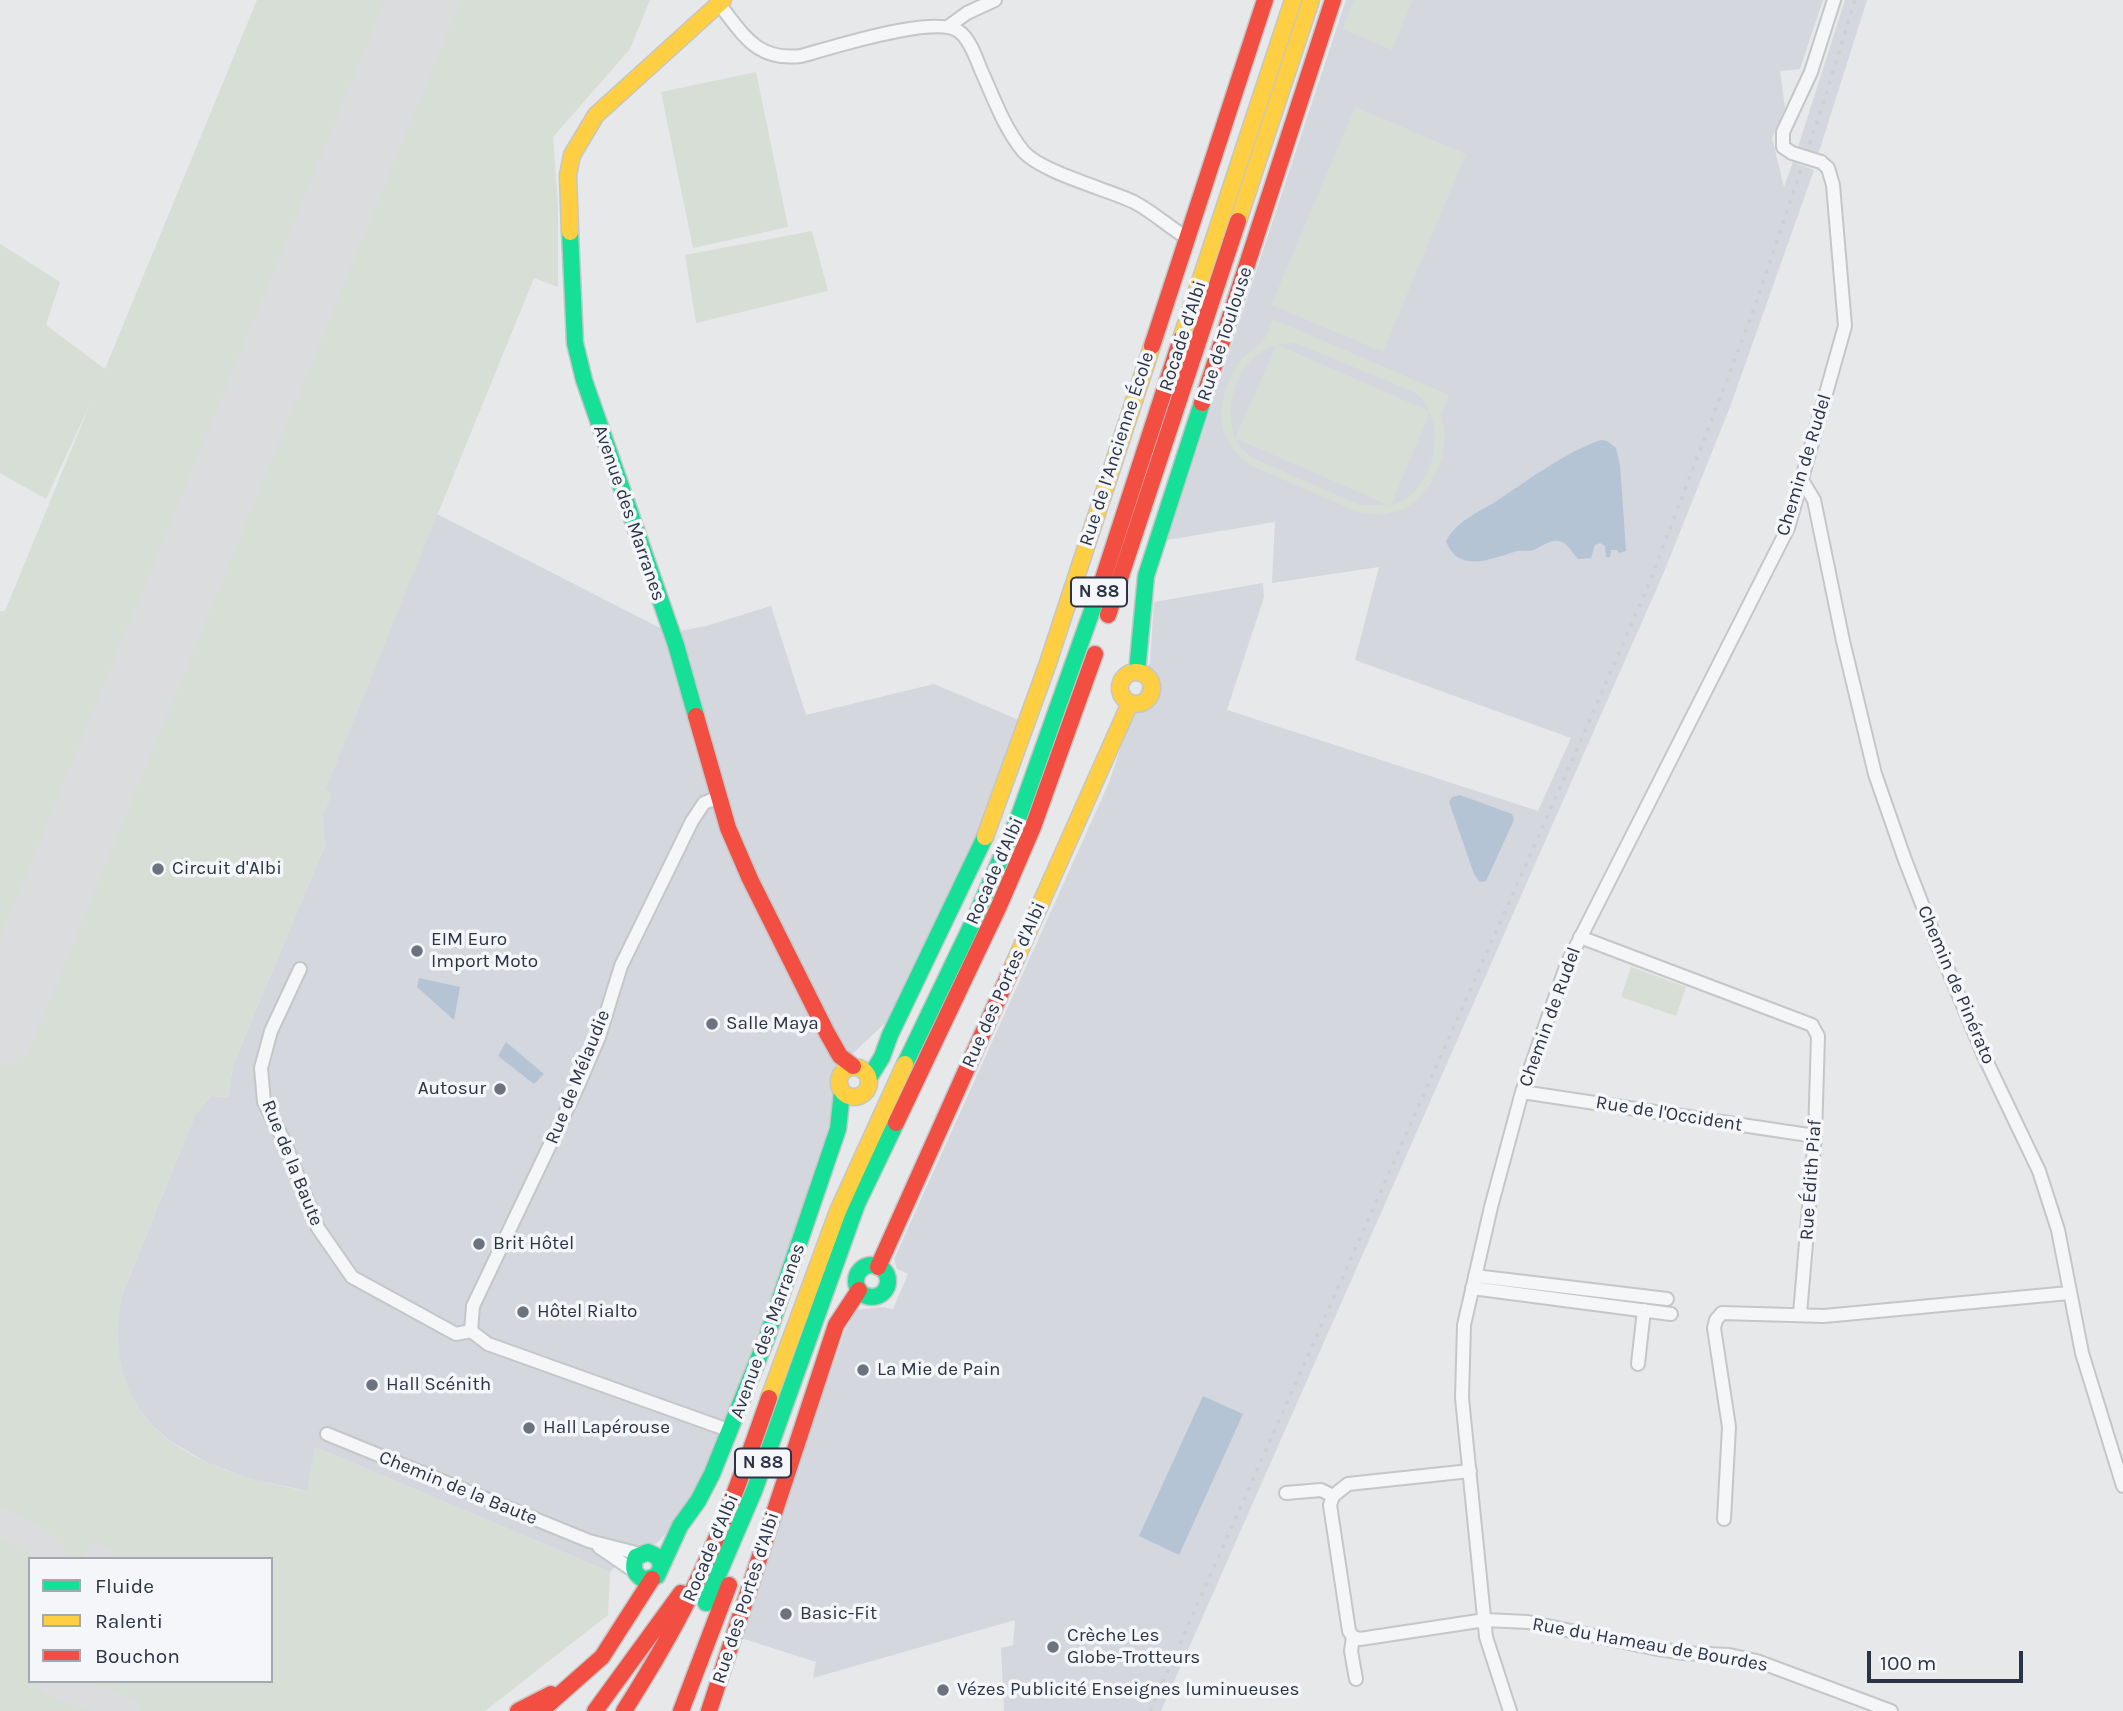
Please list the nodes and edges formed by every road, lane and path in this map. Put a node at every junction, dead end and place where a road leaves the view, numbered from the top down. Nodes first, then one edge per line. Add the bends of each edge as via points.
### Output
1 (995, 0) edge
2 (1265, 0) edge
3 (1293, 0) edge
4 (1311, 0) edge
5 (1333, 0) edge
6 (1834, 0) edge
7 (721, 2) edge
8 (948, 26) junction
9 (1187, 238) junction
10 (1802, 480) junction
11 (1137, 672) junction
12 (1130, 703) junction
13 (719, 796) junction
14 (1580, 937) junction
15 (300, 969) dead end
16 (852, 1068) junction
17 (842, 1092) junction
18 (1522, 1092) junction
19 (862, 1095) junction
20 (838, 1129) junction
21 (1815, 1136) junction
22 (857, 1203) junction
23 (878, 1267) junction
24 (1474, 1282) junction
25 (859, 1290) junction
26 (2069, 1293) junction
27 (1667, 1299) dead end
28 (1644, 1310) junction
29 (1671, 1314) dead end
30 (1800, 1314) junction
31 (471, 1331) junction
32 (1638, 1364) dead end
33 (731, 1431) junction
34 (327, 1434) dead end
35 (756, 1436) junction
36 (1470, 1471) junction
37 (2123, 1486) edge
38 (1286, 1493) dead end
39 (1333, 1496) junction
40 (1724, 1519) dead end
41 (680, 1526) junction
42 (589, 1541) junction
43 (644, 1553) junction
44 (646, 1573) junction
45 (701, 1612) dead end
46 (1485, 1620) junction
47 (1353, 1637) junction
48 (1356, 1679) dead end
49 (576, 1681) junction
50 (518, 1711) edge
51 (541, 1711) edge
52 (595, 1711) edge
53 (624, 1711) edge
54 (681, 1711) edge
55 (709, 1711) edge
56 (1510, 1711) edge
57 (1891, 1711) edge

1 - 8 street
2 - 9 main road, Rue de l’Ancienne École
3 - 35 main road, Rocade d'Albi / N 88 via 1048,741 983,902 857,1165
4 - 22 main road, Rocade d'Albi / N 88 via 1065,743 999,906
5 - 11 main road, Rue de Toulouse via 1146,576
6 - 10 street, Chemin de Rudel, bridge via 1782,143 1786,150 1828,168 1844,326
7 - 8 street via 758,49 784,58 908,29
7 - 13 main road, Avenue des Marranes via 596,115 572,155 568,176 575,343 605,445 676,645
8 - 9 street via 970,45 1004,121 1024,152 1135,203
9 - 16 main road, Rue de l’Ancienne École via 999,803 882,1058
10 - 14 street, Chemin de Rudel via 1788,528
10 - 26 street, Chemin de Pinérato via 1814,500 1875,774 1955,986 2039,1171 2058,1230
11 - 12 main road via 1125,676 1120,685 1122,696
11 - 12 main road via 1149,678 1151,693 1143,703
12 - 23 main road, Rue des Portes d'Albi
13 - 16 main road, Avenue des Marranes via 750,879
13 - 31 street, Rue de Mélaudie via 704,803 692,821 621,965 578,1086 473,1306
14 - 18 street, Chemin de Rudel
14 - 21 street, Rue Édith Piaf via 1812,1025 1818,1036
15 - 31 street, Rue de la Baute via 271,1031 261,1068 264,1102 318,1228 352,1278 456,1334
16 - 17 main road, Avenue des Marranes via 838,1083
16 - 19 main road, Avenue des Marranes via 868,1087
17 - 19 main road
17 - 20 main road, Avenue des Marranes
18 - 21 street, Rue de l'Occident
18 - 24 street, Chemin de Rudel
19 - 20 main road, Avenue des Marranes
20 - 33 main road, Avenue des Marranes
21 - 30 street, Rue Édith Piaf
22 - 45 main road, Rocade d'Albi / N 88 via 754,1491
22 - 54 main road via 752,1520
23 - 25 main road via 860,1271 856,1280
23 - 25 main road via 887,1278 884,1292 871,1297
24 - 27 street
24 - 28 street
24 - 36 street, Chemin de Rudel via 1464,1325 1462,1398
25 - 55 main road, Rue des Portes d'Albi via 836,1325
26 - 30 street via 1824,1316
26 - 37 street, Chemin de Pinérato via 2082,1353
28 - 29 street
28 - 32 street
30 - 40 street via 1722,1313 1716,1320 1729,1427
31 - 33 street, Rue de la Baute via 488,1345
33 - 41 main road, Avenue des Marranes via 703,1492
34 - 42 street, Chemin de la Baute
35 - 52 main road via 678,1597
35 - 53 main road, Rocade d'Albi / N 88 via 679,1623
36 - 39 street via 1348,1484
36 - 46 street, Chemin de Rudel
38 - 39 street via 1321,1490
39 - 47 street via 1330,1505
41 - 43 main road, Avenue des Marranes
41 - 44 main road, Avenue des Marranes
42 - 43 street, Chemin de la Baute
42 - 44 street, Chemin de la Baute
43 - 44 main road via 634,1561
43 - 44 main road via 658,1557
44 - 49 main road, Avenue des Marranes via 621,1630 602,1657
46 - 47 street, Rue du Hameau de Bourdes
46 - 56 street, Chemin de Rudel via 1486,1637
46 - 57 street, Rue du Hameau de Bourdes via 1528,1622 1653,1648 1757,1661
47 - 48 street
49 - 50 main road, Avenue des Marranes
49 - 51 main road, Avenue des Marranes

